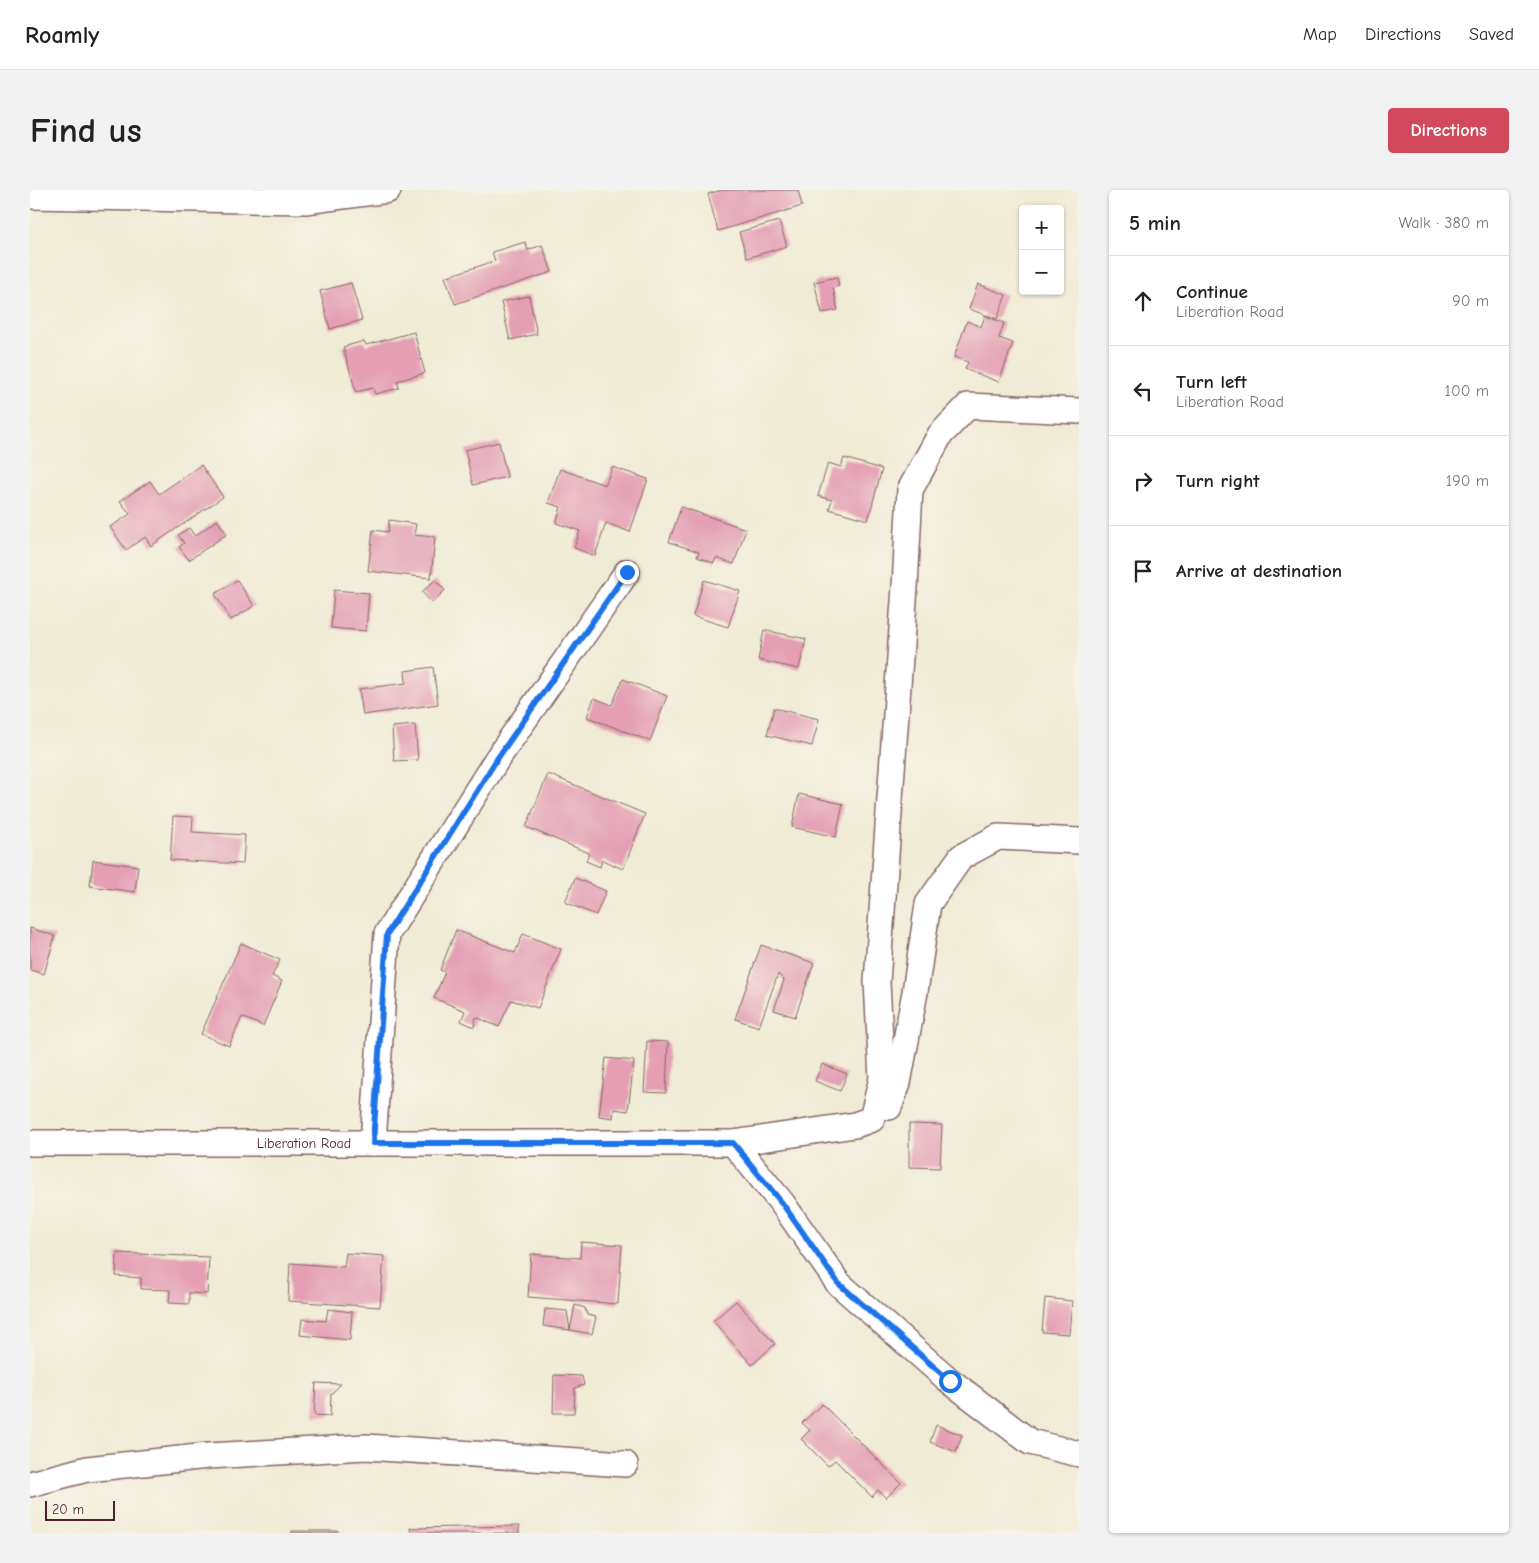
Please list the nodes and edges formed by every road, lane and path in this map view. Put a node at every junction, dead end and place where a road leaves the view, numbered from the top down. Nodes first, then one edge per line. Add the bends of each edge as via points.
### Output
1 (388, 190) edge
2 (30, 196) edge
3 (1079, 412) edge
4 (627, 572) dead end
5 (1079, 841) edge
6 (872, 1119) junction
7 (30, 1143) edge
8 (373, 1143) junction
9 (733, 1143) junction
10 (1079, 1454) edge
11 (625, 1464) dead end
12 (30, 1484) edge

1 - 2 street via 305,201
3 - 6 street via 968,406 940,435 910,490 877,982 882,1078
4 - 8 street via 497,759 387,934
5 - 6 street via 998,837 961,858 928,904 898,1083 889,1107
6 - 9 street, Liberation Road via 855,1125
7 - 8 street, Liberation Road
8 - 9 street, Liberation Road
9 - 10 street via 782,1203 838,1283 950,1381 1030,1442
11 - 12 street via 366,1447 208,1456 87,1469

